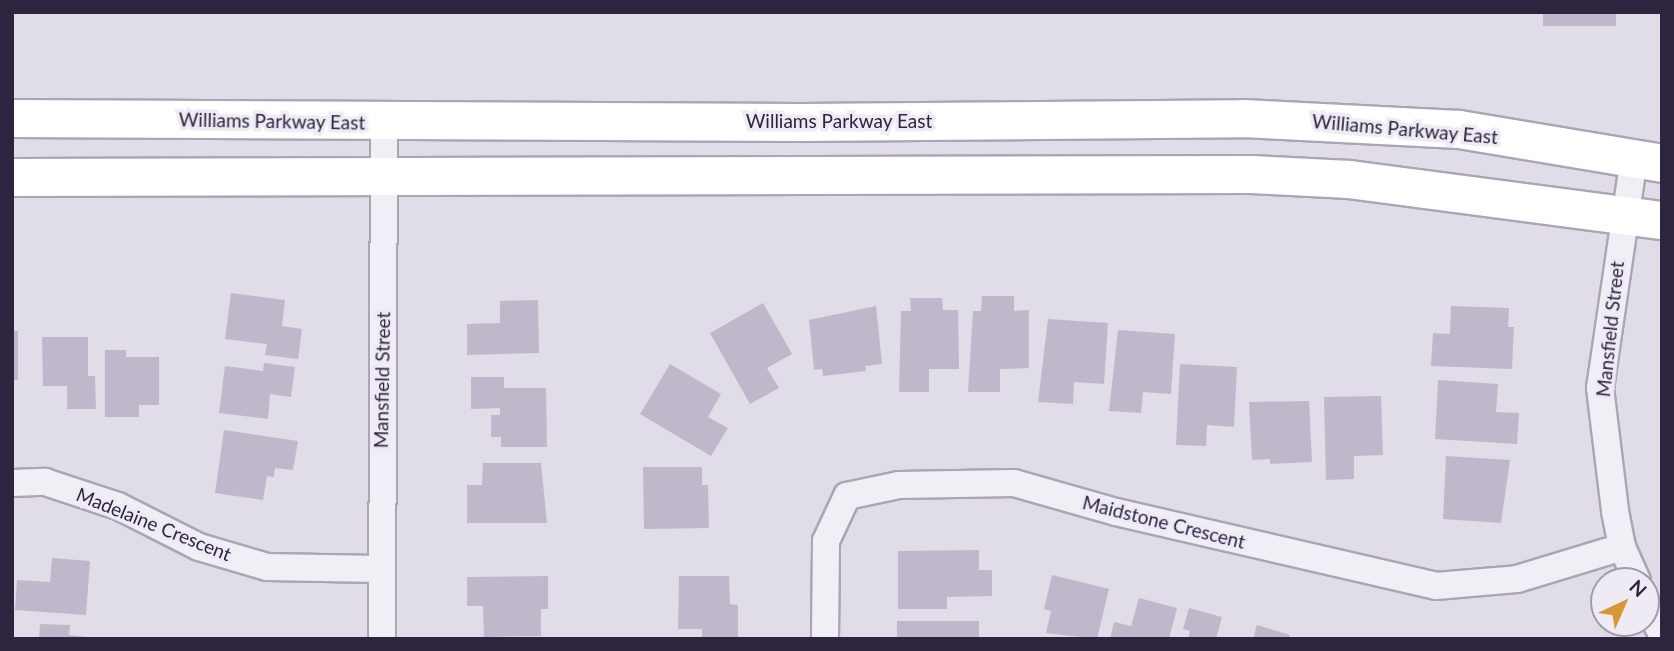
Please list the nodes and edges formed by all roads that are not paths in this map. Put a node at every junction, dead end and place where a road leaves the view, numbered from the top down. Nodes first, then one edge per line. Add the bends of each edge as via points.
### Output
1 (12, 118) edge
2 (384, 122) junction
3 (1648, 160) edge
4 (384, 176) junction
5 (12, 177) edge
6 (1624, 215) junction
7 (1662, 220) edge
8 (12, 483) edge
9 (1622, 547) junction
10 (1631, 567) edge
11 (380, 569) junction
12 (382, 639) edge
13 (825, 639) edge

1 - 2 main road, Williams Parkway East
2 - 3 main road, Williams Parkway East via 1243,118 1459,130
2 - 4 street, Mansfield Street
3 - 6 street, Mansfield Street
4 - 5 main road
4 - 6 main road via 1251,174 1363,180
4 - 11 street, Mansfield Street
6 - 7 main road
6 - 9 street, Mansfield Street via 1601,388
8 - 11 street, Madelaine Crescent via 45,482 118,506 199,547 267,566
9 - 10 street, Mansfield Street
9 - 13 street, Maidstone Crescent via 1517,579 1436,586 1116,512 1014,483 899,485 847,496 826,541
11 - 12 street, Mansfield Street

